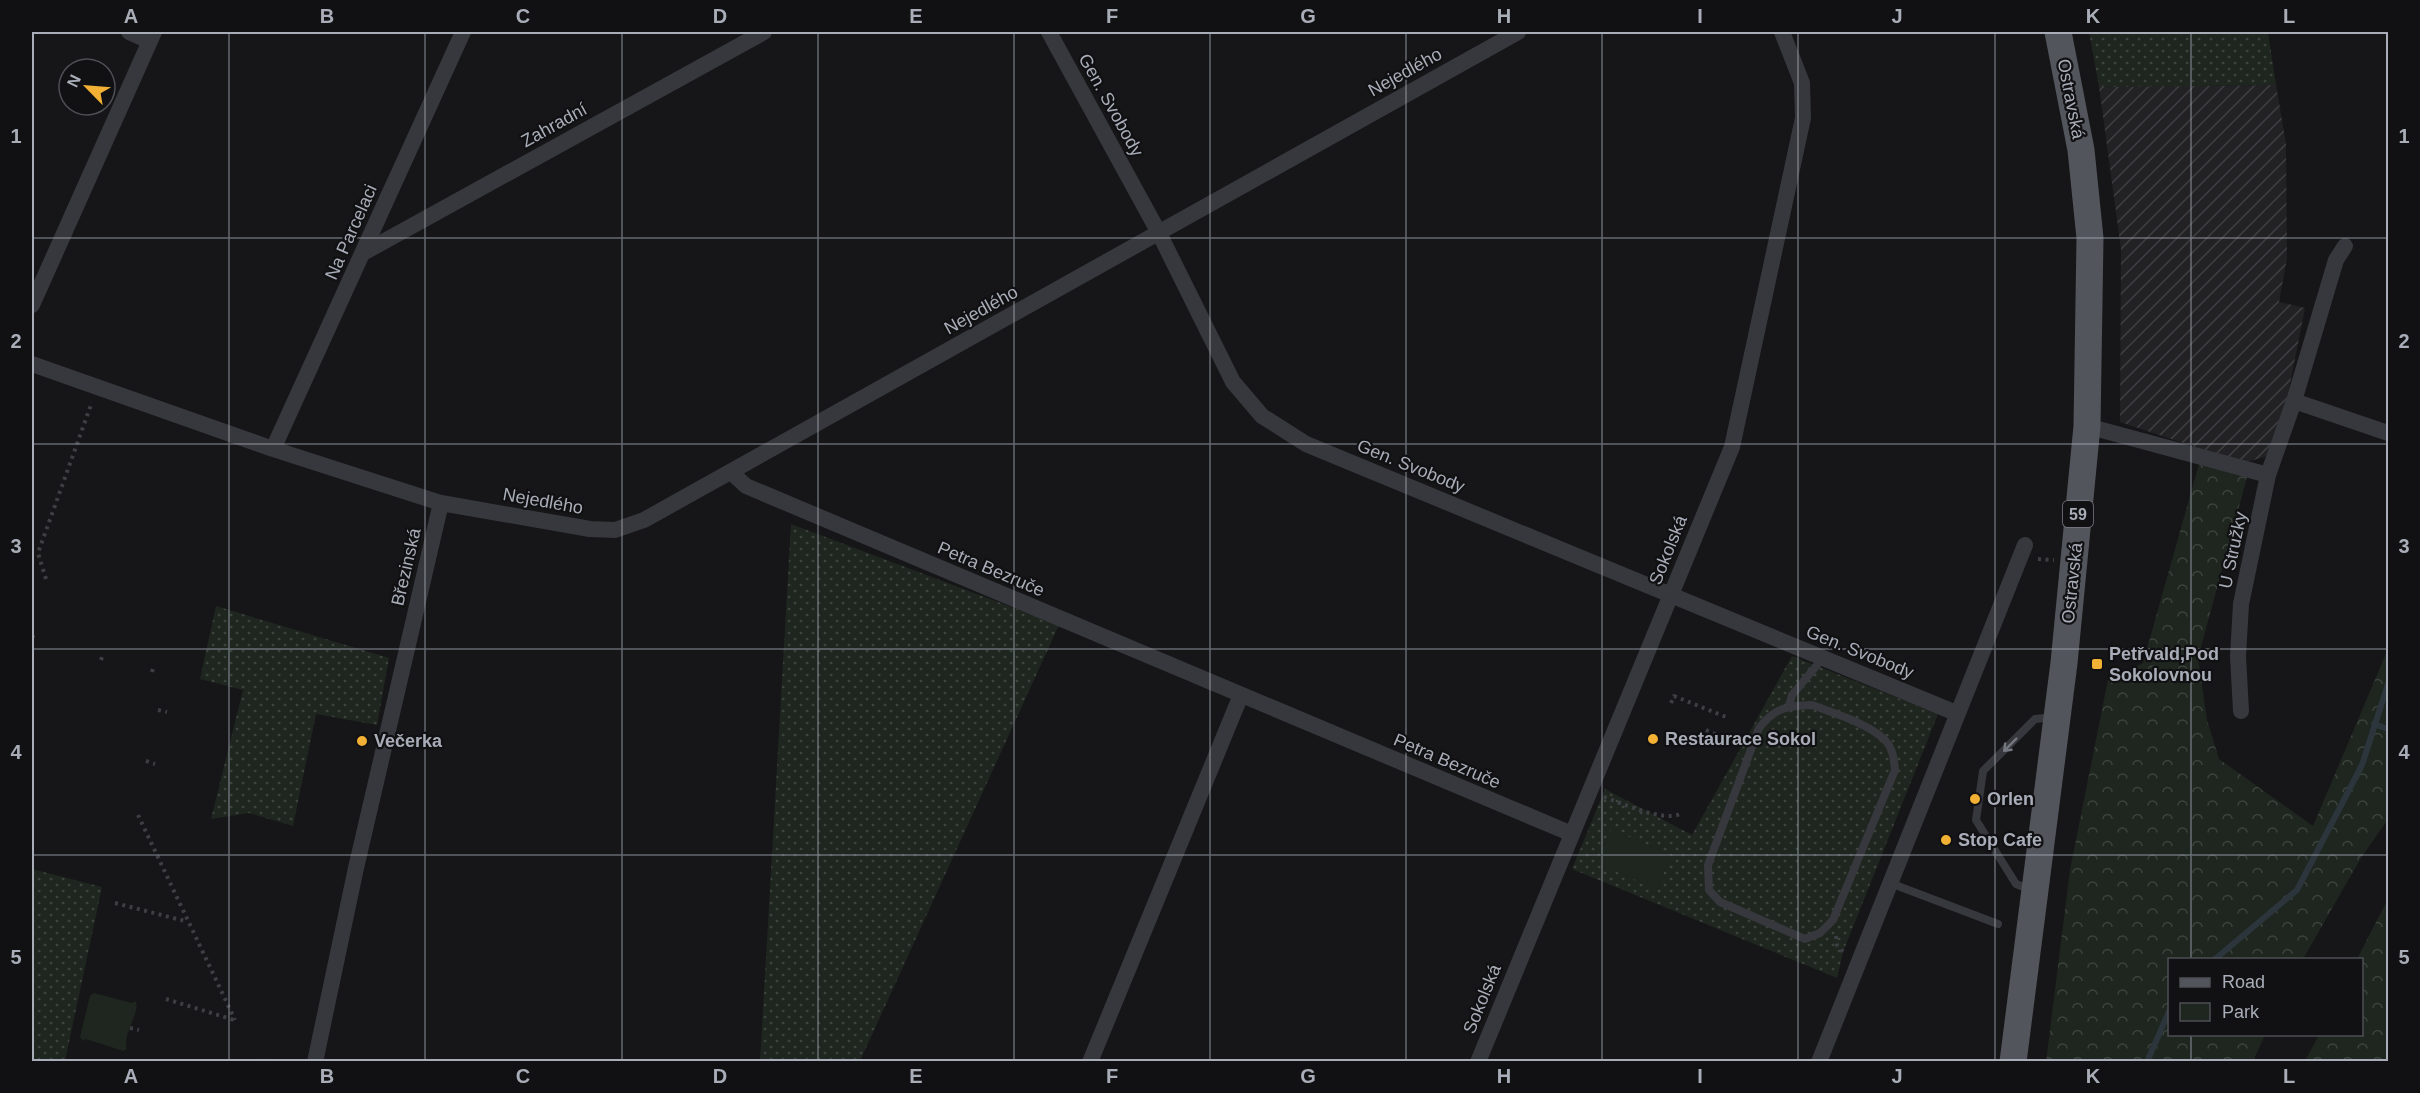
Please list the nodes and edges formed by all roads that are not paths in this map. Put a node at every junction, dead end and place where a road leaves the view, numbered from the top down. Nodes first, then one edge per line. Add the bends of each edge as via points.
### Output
1 (129, 32) edge
2 (463, 32) edge
3 (764, 32) edge
4 (1049, 32) edge
5 (1518, 32) edge
6 (1782, 32) edge
7 (2058, 32) edge
8 (152, 36) edge
9 (1159, 233) junction
10 (2345, 246) dead end
11 (363, 253) junction
12 (32, 305) edge
13 (32, 364) edge
14 (2294, 401) junction
15 (2087, 426) junction
16 (2388, 433) edge
17 (273, 449) junction
18 (731, 472) junction
19 (2268, 475) junction
20 (441, 503) junction
21 (2025, 545) dead end
22 (1671, 595) junction
23 (1823, 658) junction
24 (1241, 696) junction
25 (1789, 706) junction
26 (2241, 711) dead end
27 (1956, 713) junction
28 (2057, 716) junction
29 (1572, 834) junction
30 (1890, 883) junction
31 (2035, 891) junction
32 (1998, 924) dead end
33 (315, 1062) edge
34 (1090, 1062) edge
35 (1478, 1062) edge
36 (1819, 1062) edge
37 (2013, 1062) edge

1 - 8 street
2 - 11 street, Na Parcelaci
3 - 11 street, Zahradní
4 - 9 street, Gen. Svobody
5 - 9 street, Nejedlého
6 - 22 street, Sokolská via 1802,83 1803,118 1732,447
7 - 15 main road, Ostravská / 59 via 2081,150 2090,238
8 - 12 street
9 - 18 street, Nejedlého
9 - 22 street, Gen. Svobody via 1233,382 1262,416 1306,444
10 - 14 street, U Stružky via 2336,260
11 - 17 street, Na Parcelaci
13 - 17 street
14 - 16 street
14 - 19 street, U Stružky
15 - 19 street
15 - 28 main road, Ostravská / 59
17 - 20 street
18 - 20 street, Nejedlého via 644,520 615,530
18 - 24 street, Petra Bezruče via 746,486
19 - 26 street, U Stružky via 2241,604
20 - 33 street, Březinská
21 - 27 street
22 - 23 street, Gen. Svobody
22 - 29 street, Sokolská
23 - 25 lane via 1792,695
23 - 27 street, Gen. Svobody
24 - 29 street, Petra Bezruče
24 - 34 street
25 - 25 lane via 1771,714 1759,728 1708,865 1709,890 1720,902 1805,939 1820,933 1833,920 1895,770 1893,755 1884,739 1847,718 1812,705
27 - 30 street
28 - 31 main road, Ostravská / 59
28 -> 31 lane via 2035,719 1983,771 1976,820 2016,884
29 - 35 street, Sokolská
30 - 32 lane
30 - 36 street
31 - 37 main road, Ostravská / 59

